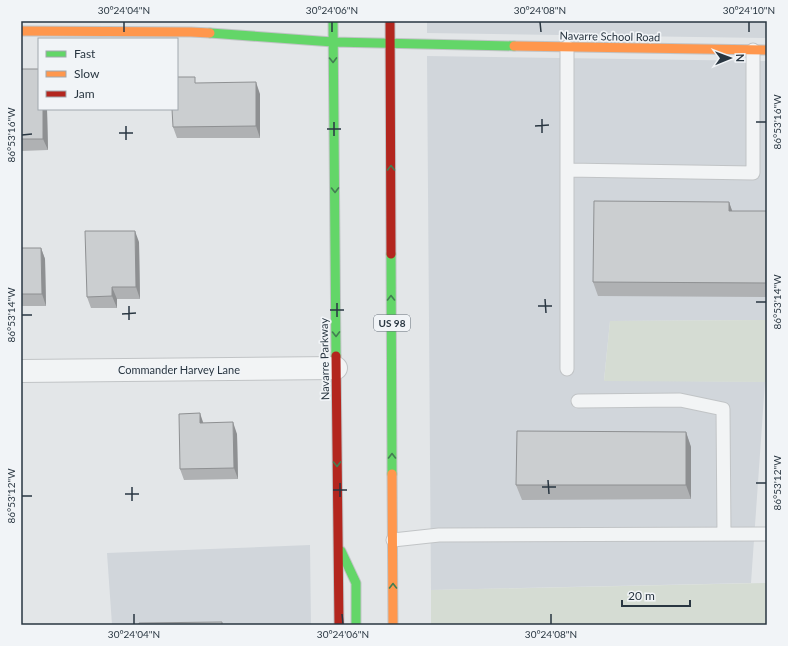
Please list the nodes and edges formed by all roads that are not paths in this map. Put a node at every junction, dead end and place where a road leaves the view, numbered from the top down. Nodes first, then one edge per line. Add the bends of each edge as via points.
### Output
1 (333, 21) edge
2 (390, 21) edge
3 (21, 31) edge
4 (333, 42) junction
5 (390, 44) junction
6 (567, 47) junction
7 (754, 50) junction
8 (767, 50) edge
9 (567, 170) junction
10 (336, 368) junction
11 (567, 369) dead end
12 (21, 370) edge
13 (578, 401) dead end
14 (724, 534) junction
15 (767, 534) edge
16 (393, 540) junction
17 (338, 544) junction
18 (339, 625) edge
19 (356, 625) edge
20 (393, 625) edge

1 - 4 main road, Navarre Parkway
2 - 5 main road, US 98
3 - 4 main road, Navarre School Road via 191,32
4 - 5 main road, Navarre School Road
4 -> 10 main road, Navarre Parkway
5 - 6 main road, Navarre School Road
16 -> 5 main road, US 98
6 - 7 main road, Navarre School Road
6 - 9 lane
7 - 8 main road, Navarre School Road
7 - 9 lane via 753,172
9 - 11 lane
10 - 12 street, Commander Harvey Lane
10 -> 17 main road, Navarre Parkway
13 - 14 lane via 680,400 723,409
14 - 15 lane
14 - 16 lane via 439,535
20 -> 16 main road, US 98
17 - 18 main road, Navarre Parkway
17 - 19 main road via 356,583

